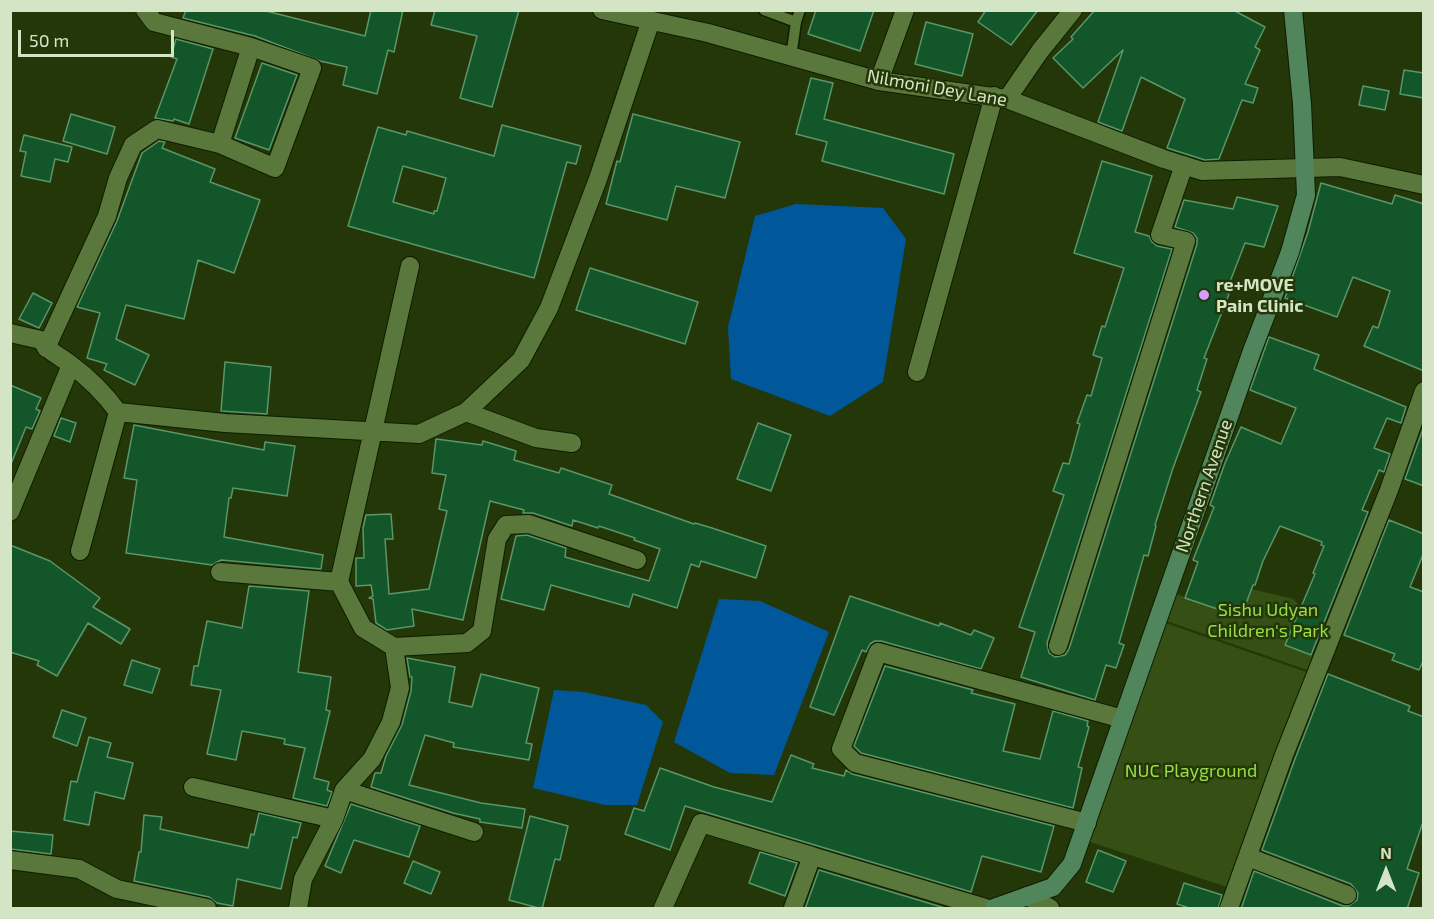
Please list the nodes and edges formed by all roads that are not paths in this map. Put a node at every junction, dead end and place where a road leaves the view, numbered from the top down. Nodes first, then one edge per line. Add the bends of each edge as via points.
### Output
1 (145, 10) edge
2 (602, 10) edge
3 (764, 10) edge
4 (800, 10) edge
5 (905, 10) edge
6 (1073, 10) edge
7 (1293, 10) edge
8 (651, 20) junction
9 (796, 21) junction
10 (251, 47) junction
11 (791, 57) junction
12 (879, 81) junction
13 (1001, 98) junction
14 (220, 144) junction
15 (1184, 165) junction
16 (1305, 169) junction
17 (1424, 185) edge
18 (410, 266) dead end
19 (10, 333) edge
20 (46, 348) junction
21 (70, 364) junction
22 (917, 372) dead end
23 (1424, 391) edge
24 (118, 412) junction
25 (466, 412) junction
26 (374, 431) junction
27 (572, 443) dead end
28 (10, 512) edge
29 (80, 551) dead end
30 (638, 560) dead end
31 (220, 572) dead end
32 (339, 582) junction
33 (1058, 646) dead end
34 (394, 647) junction
35 (1123, 719) junction
36 (193, 786) dead end
37 (344, 790) junction
38 (334, 819) junction
39 (1087, 823) junction
40 (474, 832) dead end
41 (812, 856) junction
42 (1248, 857) junction
43 (10, 860) edge
44 (1347, 894) dead end
45 (1027, 896) junction
46 (207, 909) edge
47 (298, 909) edge
48 (663, 909) edge
49 (794, 909) edge
50 (986, 909) edge
51 (994, 909) edge
52 (1050, 909) edge
53 (1229, 909) edge

1 - 10 street via 154,22
2 - 8 street, Nilmoni Dey Lane
3 - 9 lane
4 - 9 lane
5 - 12 street
6 - 13 street
7 - 16 street, Northern Avenue
8 - 11 street, Nilmoni Dey Lane
8 - 25 street via 598,179 549,308 521,360
9 - 11 lane
10 - 14 street
10 - 14 street via 312,68 275,168
11 - 12 street, Nilmoni Dey Lane
12 - 13 street, Nilmoni Dey Lane
13 - 15 street, Nilmoni Dey Lane
13 - 22 street
14 - 20 street via 157,129 133,145 107,216
15 - 16 street, Nilmoni Dey Lane via 1202,171
15 - 33 street via 1160,235 1186,241
16 - 17 street, Nilmoni Dey Lane via 1340,167
16 - 35 street, Northern Avenue via 1306,195 1290,252
18 - 26 street
19 - 20 street via 41,340
20 - 21 street
21 - 24 street via 100,388
21 - 28 street
23 - 42 street
24 - 26 street via 225,423
24 - 29 street
25 - 26 street via 419,434
25 - 27 street via 536,438
26 - 32 street
30 - 34 street via 529,524 506,525 497,539 482,631 467,643
31 - 32 street
32 - 34 street via 363,628
34 - 37 street via 400,688 391,722 372,759
35 - 39 street, Northern Avenue
35 - 39 street via 878,652 841,749 855,763
36 - 38 street
37 - 38 street
37 - 40 street
38 - 47 street via 303,879
39 - 45 street, Northern Avenue via 1072,864 1053,887
41 - 48 street via 701,822
41 - 49 street
41 - 50 street
42 - 44 street
42 - 53 street
43 - 46 street via 79,868 117,889
45 - 51 street, Northern Avenue
45 - 52 street

